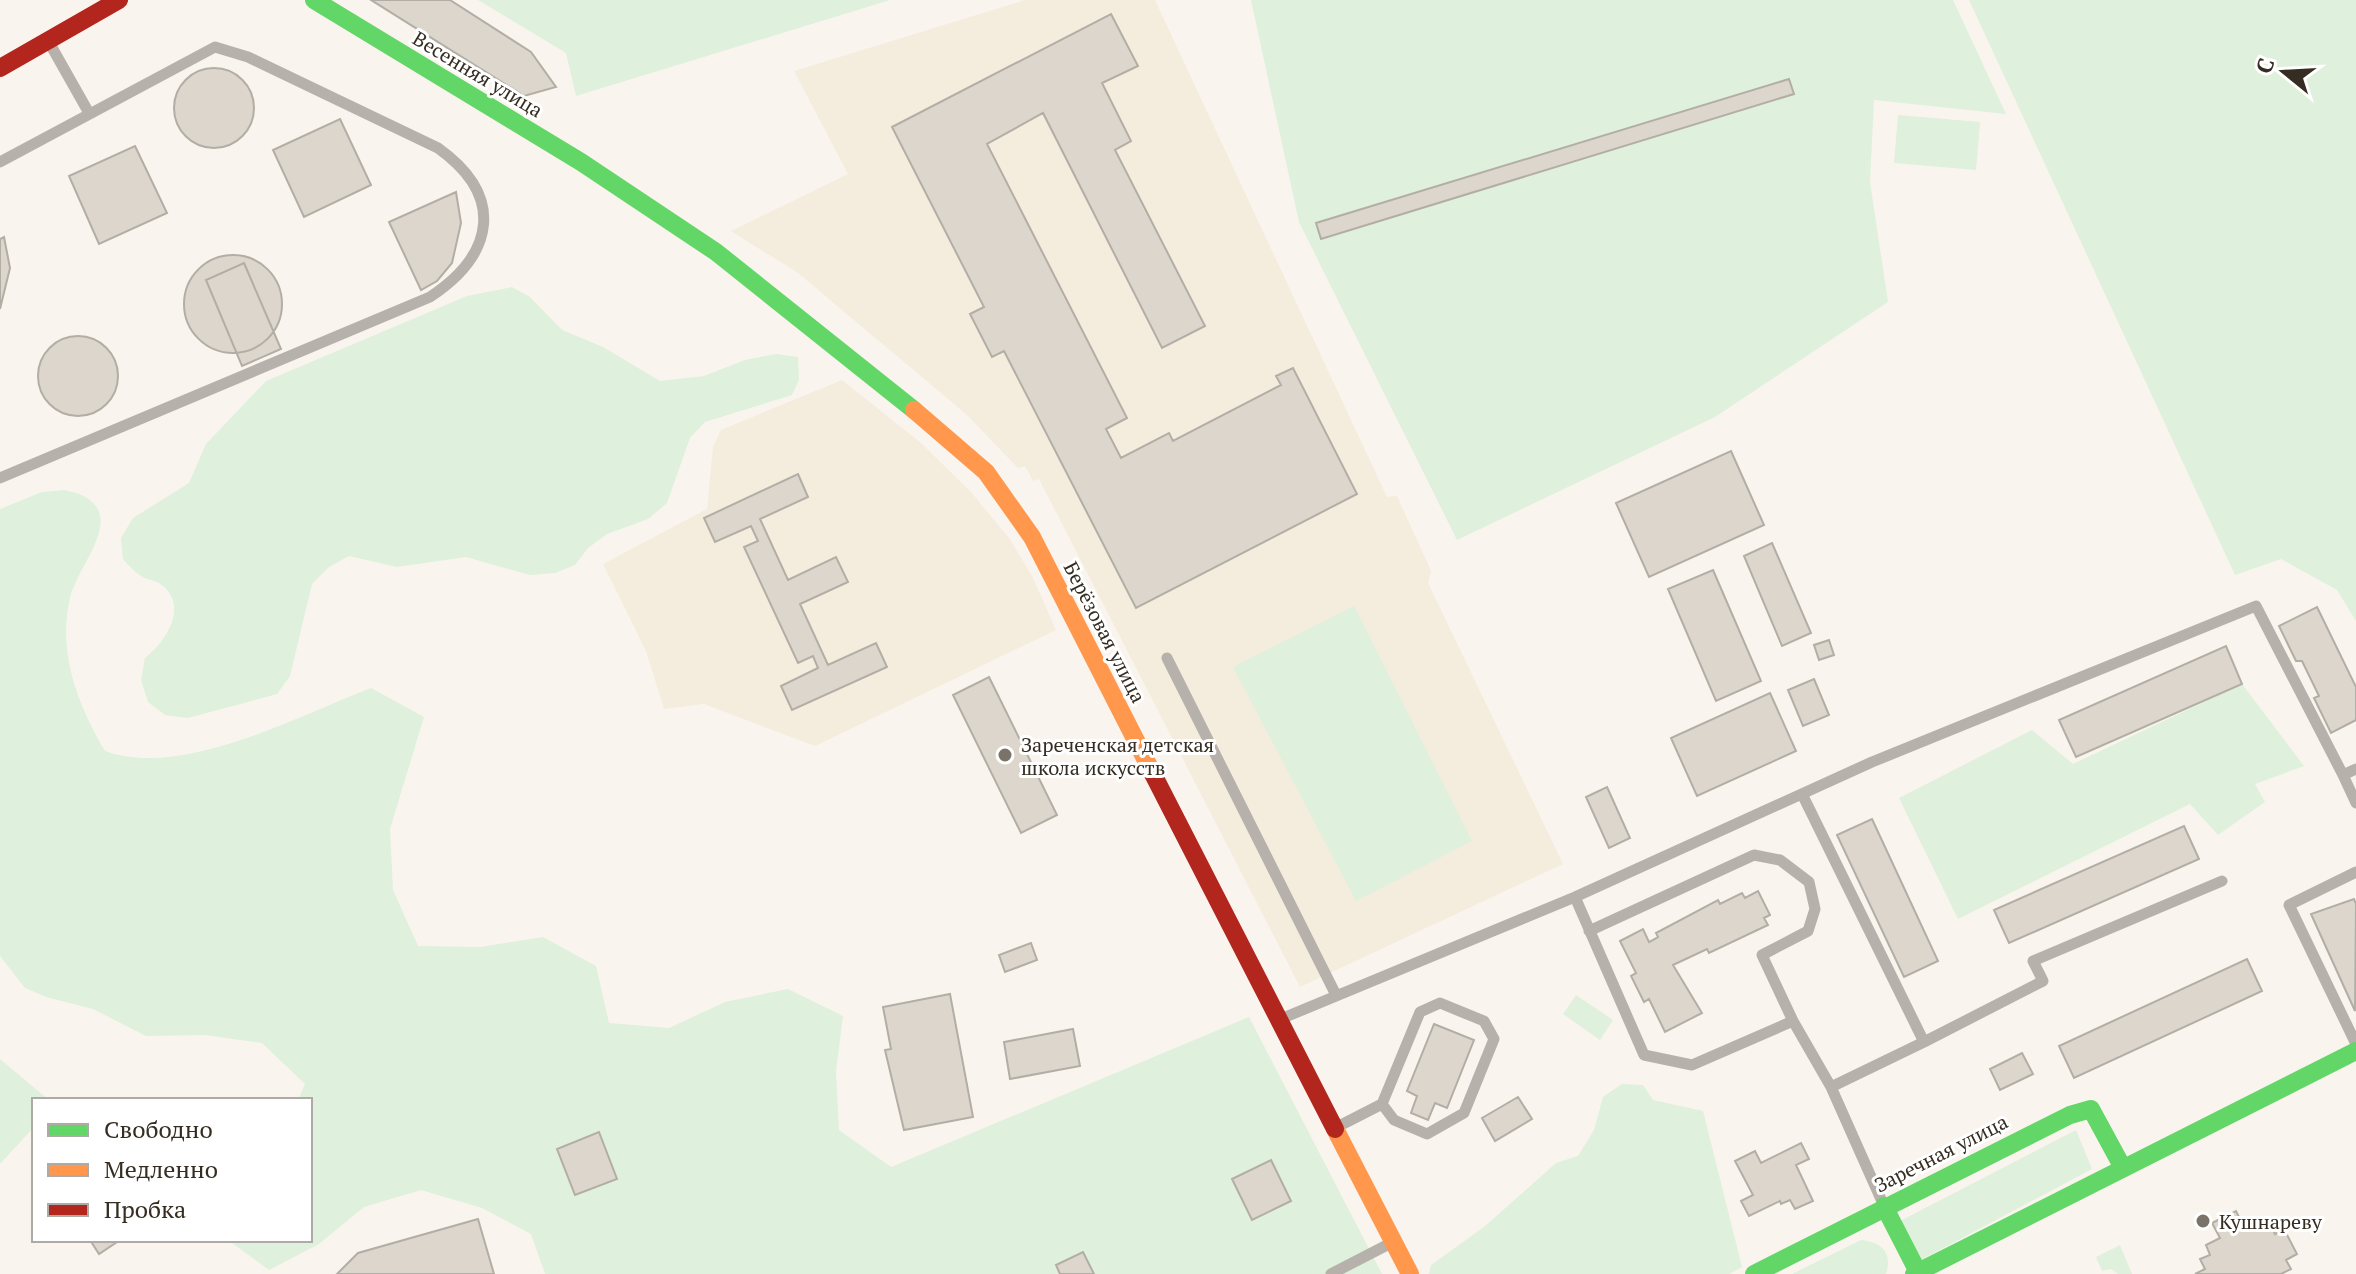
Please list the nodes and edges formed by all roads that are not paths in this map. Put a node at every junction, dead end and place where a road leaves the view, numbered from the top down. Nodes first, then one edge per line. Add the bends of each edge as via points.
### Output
1 (314, 0) edge
2 (115, 1) edge
3 (48, 40) junction
4 (0, 68) edge
5 (89, 113) junction
6 (0, 162) edge
7 (619, 186) joint
8 (0, 478) edge
9 (1167, 658) dead end
10 (2356, 769) edge
11 (2343, 775) junction
12 (1803, 796) junction
13 (2356, 803) edge
14 (2356, 872) edge
15 (2222, 881) dead end
16 (1575, 897) junction
17 (1589, 931) junction
18 (1336, 995) junction
19 (1279, 1020) junction
20 (1793, 1021) junction
21 (1924, 1042) junction
22 (2356, 1044) edge
23 (2356, 1051) edge
24 (1831, 1087) junction
25 (1382, 1104) junction
26 (1335, 1129) junction
27 (2123, 1168) junction
28 (1884, 1206) junction
29 (1393, 1242) junction
30 (1916, 1273) edge
31 (1331, 1274) edge
32 (1410, 1274) edge
33 (1754, 1274) edge

1 - 7 street, Весенняя улица
2 - 3 street
3 - 4 street
3 - 5 lane
5 - 6 lane
5 - 8 lane via 203,51 230,50 438,148 462,165 476,184 484,200 484,221 470,263 430,297
7 - 19 street, Берёзовая улица via 716,252 928,419 986,472 1032,537
9 - 18 lane
10 - 11 lane
11 - 12 lane via 2256,606 1872,762
11 - 13 lane
12 - 16 lane
12 - 21 lane
14 - 22 lane via 2289,905
15 - 21 lane via 2033,961 2043,981
16 - 17 lane
16 - 18 lane
17 - 20 lane via 1644,1055 1692,1065
17 - 20 lane via 1754,855 1780,860 1809,882 1815,909 1808,931 1762,955
18 - 19 lane
19 - 26 street, Берёзовая улица
20 - 24 lane
21 - 24 lane
23 - 27 street
24 - 28 lane
25 - 25 lane via 1420,1012 1440,1003 1484,1021 1494,1039 1464,1113 1427,1134 1394,1120
25 - 26 lane
26 - 29 street, Берёзовая улица
27 - 28 street, Заречная улица via 2091,1109 2060,1118
27 - 30 street
28 - 30 street
28 - 33 street, Заречная улица
29 - 31 lane
29 - 32 street, Берёзовая улица

